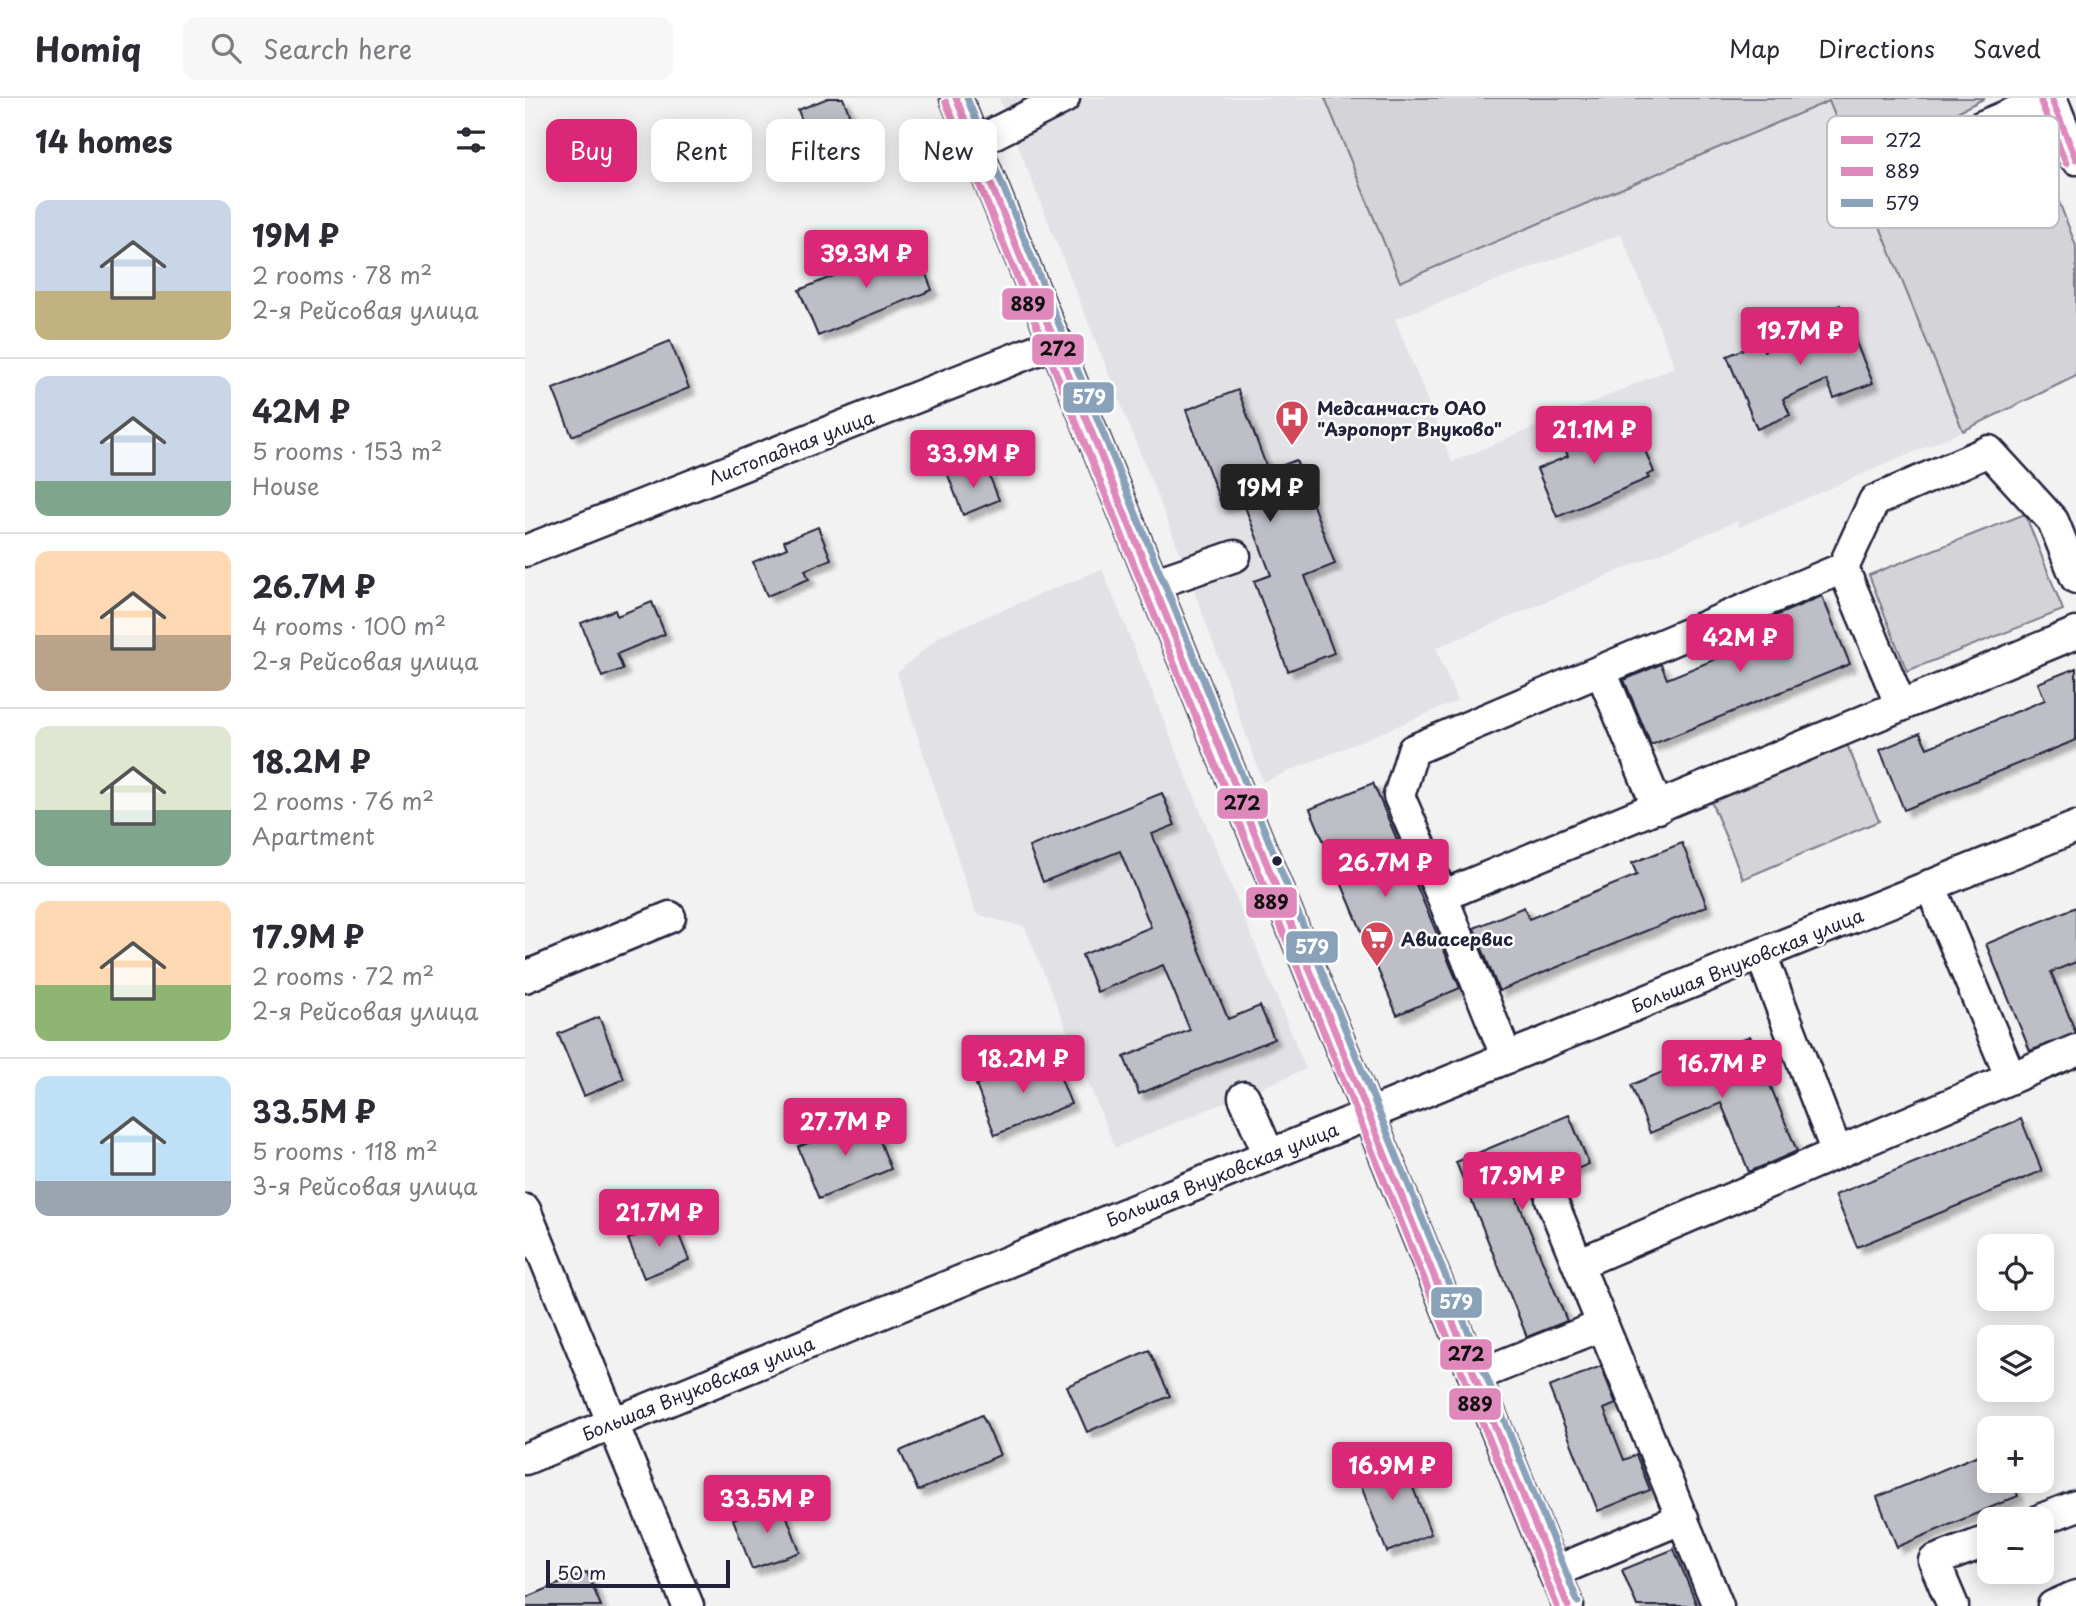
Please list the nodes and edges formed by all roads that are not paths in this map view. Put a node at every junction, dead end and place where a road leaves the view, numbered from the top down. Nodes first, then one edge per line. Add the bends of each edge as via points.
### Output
1 (956, 98) edge
2 (1064, 98) edge
3 (2050, 98) edge
4 (2007, 116) edge
5 (2058, 116) edge
6 (965, 119) edge
7 (2059, 119) edge
8 (997, 132) edge
9 (2076, 159) edge
10 (991, 182) edge
11 (1057, 342) junction
12 (525, 551) edge
13 (1235, 556) dead end
14 (1843, 568) junction
15 (2076, 578) edge
16 (1153, 584) junction
17 (2076, 633) edge
18 (1601, 671) junction
19 (1901, 706) junction
20 (1658, 808) junction
21 (2076, 827) edge
22 (1930, 886) junction
23 (1442, 896) junction
24 (670, 917) dead end
25 (1761, 954) junction
26 (525, 977) edge
27 (2076, 1051) edge
28 (1507, 1058) junction
29 (2011, 1078) junction
30 (1244, 1097) dead end
31 (1369, 1114) junction
32 (1837, 1153) junction
33 (1269, 1155) junction
34 (1551, 1199) dead end
35 (525, 1210) edge
36 (1578, 1264) junction
37 (1603, 1325) junction
38 (1475, 1376) junction
39 (612, 1424) junction
40 (525, 1459) edge
41 (2076, 1506) edge
42 (2054, 1514) edge
43 (1683, 1518) junction
44 (1977, 1545) edge
45 (1555, 1572) junction
46 (2076, 1596) edge
47 (688, 1606) edge
48 (1568, 1606) edge
49 (1718, 1606) edge
50 (1953, 1606) edge
51 (2053, 1606) edge

1 - 6 street
2 - 8 street
3 - 4 street
3 - 5 street
7 - 9 street
10 - 11 street
11 - 12 street, Листопадная улица
11 - 16 street
13 - 16 street
14 - 15 street via 1874,501 1989,451 2053,521
14 - 18 street
14 - 19 street
16 - 31 street
17 - 19 street
18 - 20 street
18 - 23 street via 1413,750 1399,796
19 - 20 street
20 - 23 street
21 - 22 street, Большая Внуковская улица
22 - 25 street, Большая Внуковская улица
22 - 29 street
23 - 28 street
24 - 26 street
25 - 28 street, Большая Внуковская улица
25 - 32 street
27 - 29 street
28 - 31 street, Большая Внуковская улица
29 - 32 street
30 - 33 street
31 - 33 street, Большая Внуковская улица
31 - 38 street
32 - 36 street
33 - 39 street, Большая Внуковская улица
34 - 36 street
35 - 39 street
36 - 37 street
37 - 38 street
37 - 43 street
38 - 45 street
39 - 40 street, Большая Внуковская улица
39 - 47 street
41 - 42 street
43 - 45 street
43 - 49 street
44 - 50 street via 1934,1561
45 - 48 street
46 - 51 street

